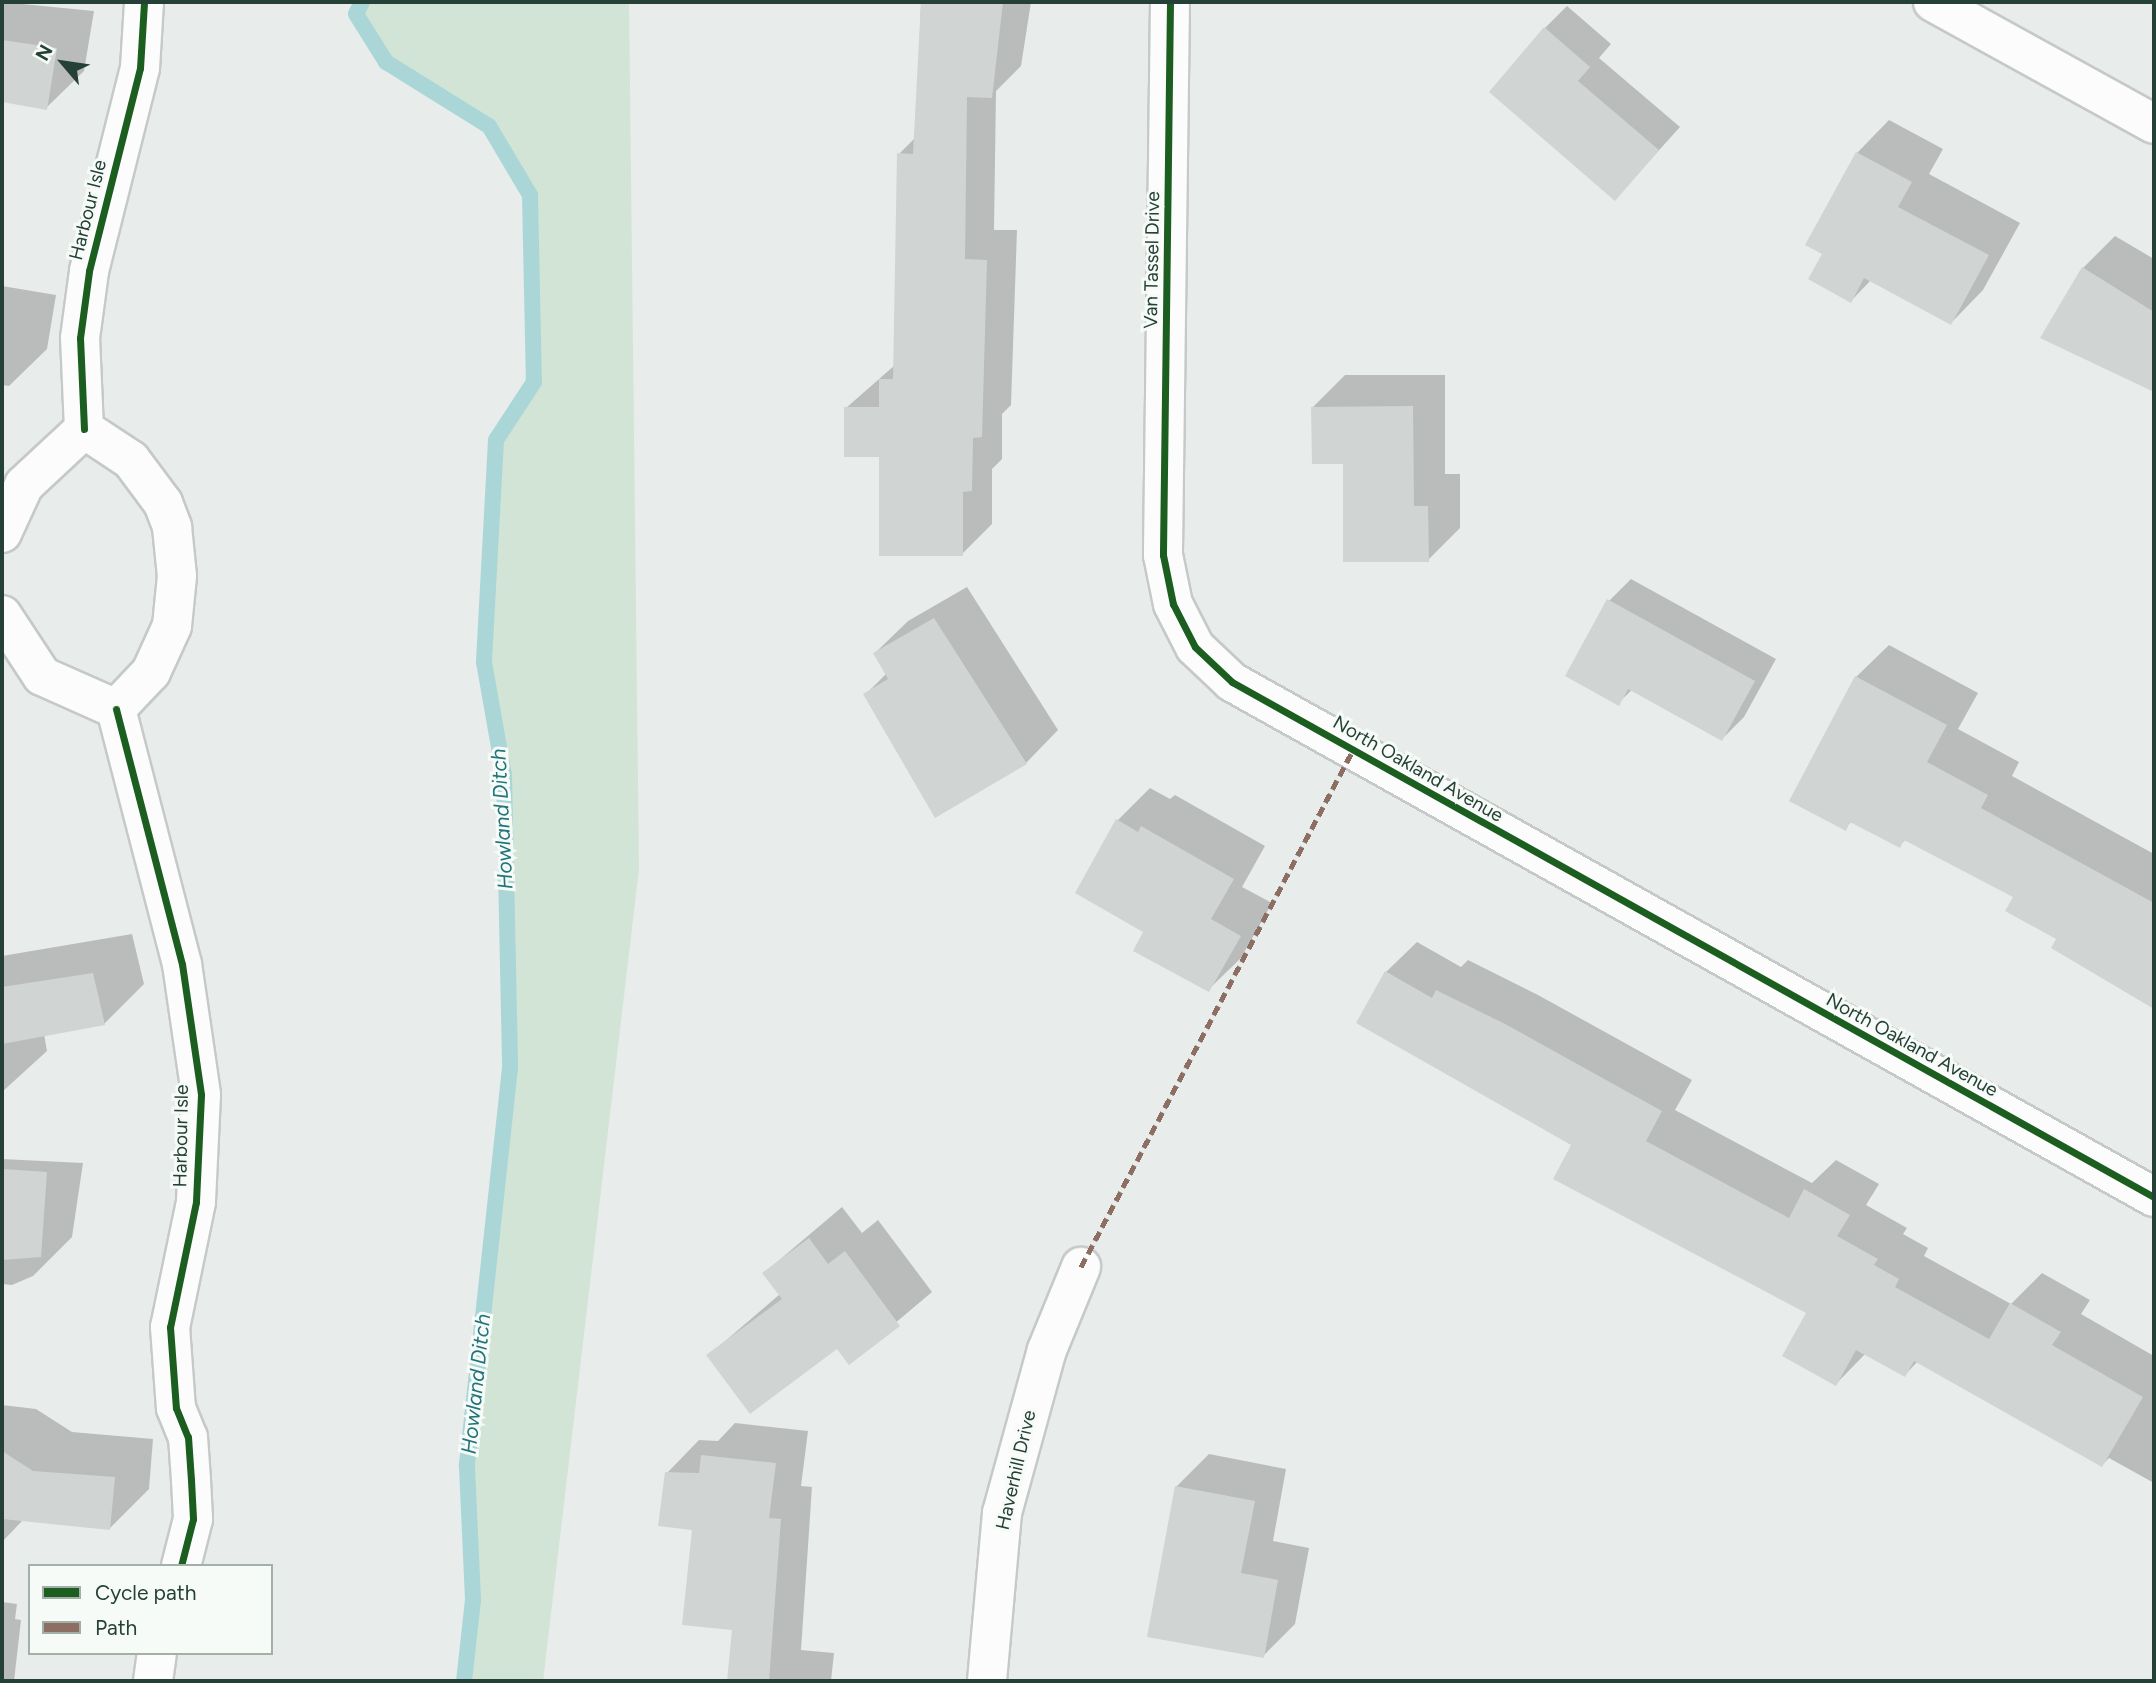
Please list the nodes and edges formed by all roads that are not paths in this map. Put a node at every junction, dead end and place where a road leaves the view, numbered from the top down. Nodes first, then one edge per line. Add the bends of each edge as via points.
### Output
1 (144, 2) edge
2 (1170, 2) edge
3 (1933, 2) edge
4 (2154, 124) edge
5 (84, 429) junction
6 (1166, 519) joint
7 (2, 533) edge
8 (2, 615) edge
9 (116, 709) junction
10 (2154, 1197) edge
11 (1081, 1267) dead end
12 (182, 1564) edge
13 (157, 1655) edge
14 (153, 1681) edge
15 (987, 1681) edge

1 - 5 street, Harbour Isle via 140,68 87,285 80,338
2 - 6 street, Van Tassel Drive
3 - 4 street
5 - 7 street via 24,485
5 - 9 street via 131,460 163,503 172,527 177,576 172,626 151,672
6 - 10 street, North Oakland Avenue via 1163,555 1173,604 1195,647 1231,682
8 - 9 street via 42,676
9 - 12 street, Harbour Isle via 182,964 201,1095 195,1202 170,1327 176,1408 188,1437 193,1519
11 - 15 street, Haverhill Drive via 1047,1350 1005,1502
13 - 14 street

